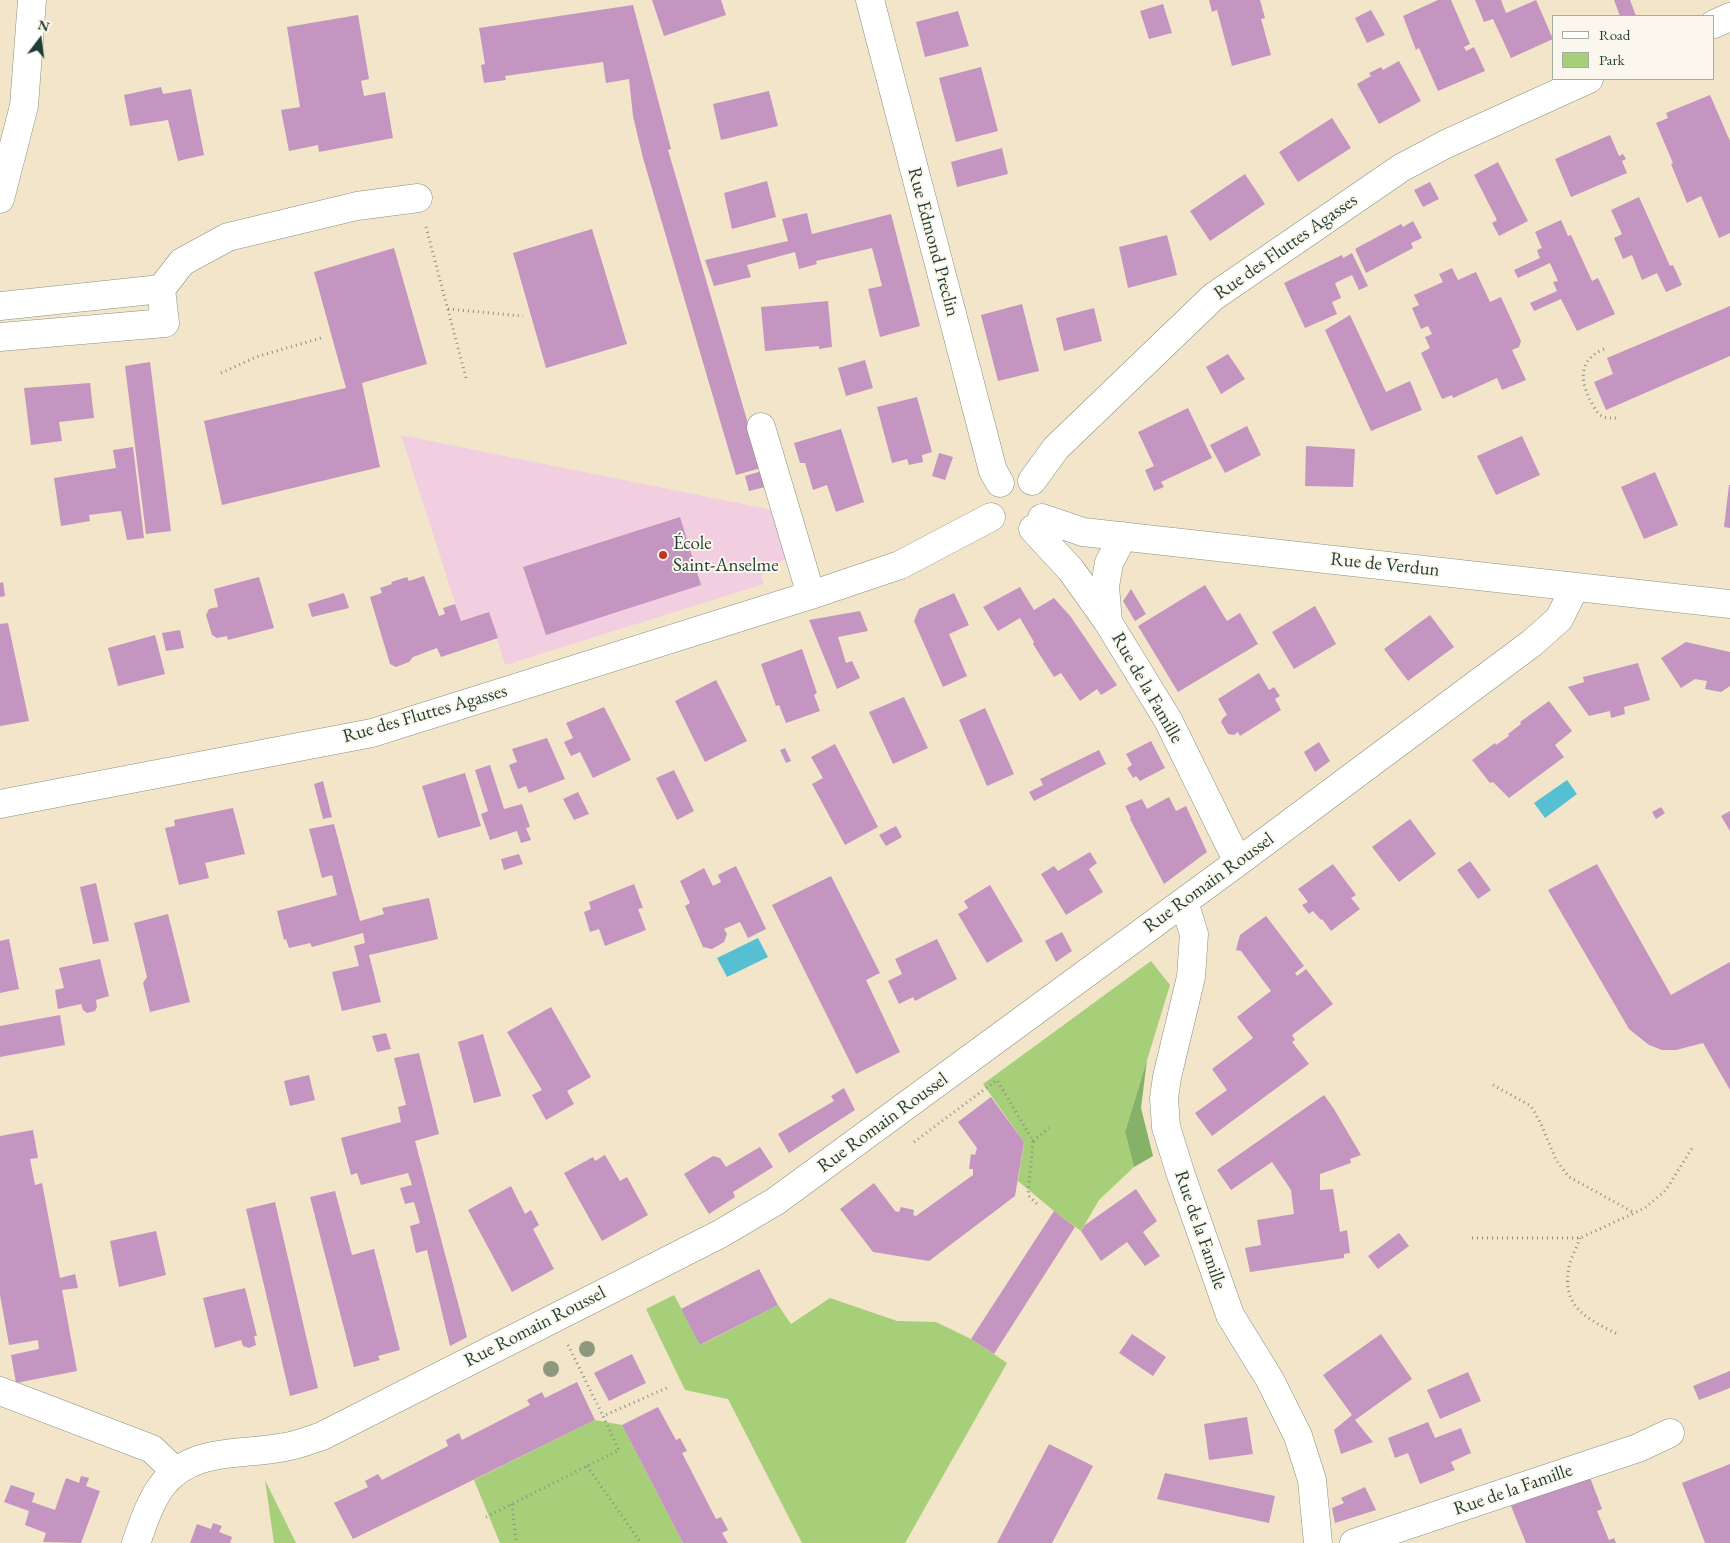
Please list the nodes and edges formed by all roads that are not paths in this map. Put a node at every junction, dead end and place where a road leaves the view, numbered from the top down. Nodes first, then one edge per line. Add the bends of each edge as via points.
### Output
1 (32, 0) edge
2 (47, 0) edge
3 (870, 0) edge
4 (1730, 17) edge
5 (1715, 24) edge
6 (28, 61) junction
7 (1587, 80) edge
8 (418, 198) road end
9 (0, 199) edge
10 (161, 290) junction
11 (0, 306) edge
12 (0, 337) edge
13 (761, 427) dead end
14 (1032, 481) junction
15 (1000, 483) junction
16 (991, 517) junction
17 (1037, 524) junction
18 (1123, 536) junction
19 (1575, 587) junction
20 (811, 596) junction
21 (1730, 604) edge
22 (1108, 622) junction
23 (0, 804) edge
24 (1238, 862) junction
25 (1184, 902) junction
26 (0, 1392) edge
27 (1670, 1433) dead end
28 (176, 1472) junction
29 (136, 1543) edge
30 (1318, 1543) edge
31 (1354, 1543) edge

1 - 6 street
2 - 6 street
3 - 15 street, Rue Edmond Preclin via 986,448
4 - 5 street
6 - 9 street via 24,106
7 - 14 street, Rue des Fluttes Agasses via 1401,168 1213,297 1056,448
8 - 10 street via 357,206 228,237 182,262
10 - 11 street
10 - 12 street via 165,323
13 - 20 street
14 - 15 street via 1014,477
14 - 17 street via 1044,496 1046,505
15 - 16 street via 989,502
16 - 17 street via 998,527 1015,534
16 - 20 street, Rue des Fluttes Agasses via 900,566
17 - 18 street, Rue de Verdun
17 - 22 street, Rue de la Famille
18 - 19 street, Rue de Verdun
18 - 22 street via 1109,563 1105,586
19 - 21 street, Rue de Verdun
19 - 24 street, Rue Romain Roussel via 1558,619 1532,643
20 - 23 street, Rue des Fluttes Agasses via 372,733
22 - 24 street, Rue de la Famille via 1168,720
24 - 25 street, Rue Romain Roussel
25 - 28 street, Rue Romain Roussel via 776,1201 720,1234 322,1436 286,1447 195,1460
25 - 30 street, Rue de la Famille via 1194,934 1191,977 1167,1077 1164,1098 1166,1127 1230,1315 1270,1380 1298,1436 1312,1480
26 - 28 street via 152,1450
27 - 31 street, Rue de la Famille via 1638,1448
28 - 29 street, Rue Romain Roussel via 162,1486 149,1509

